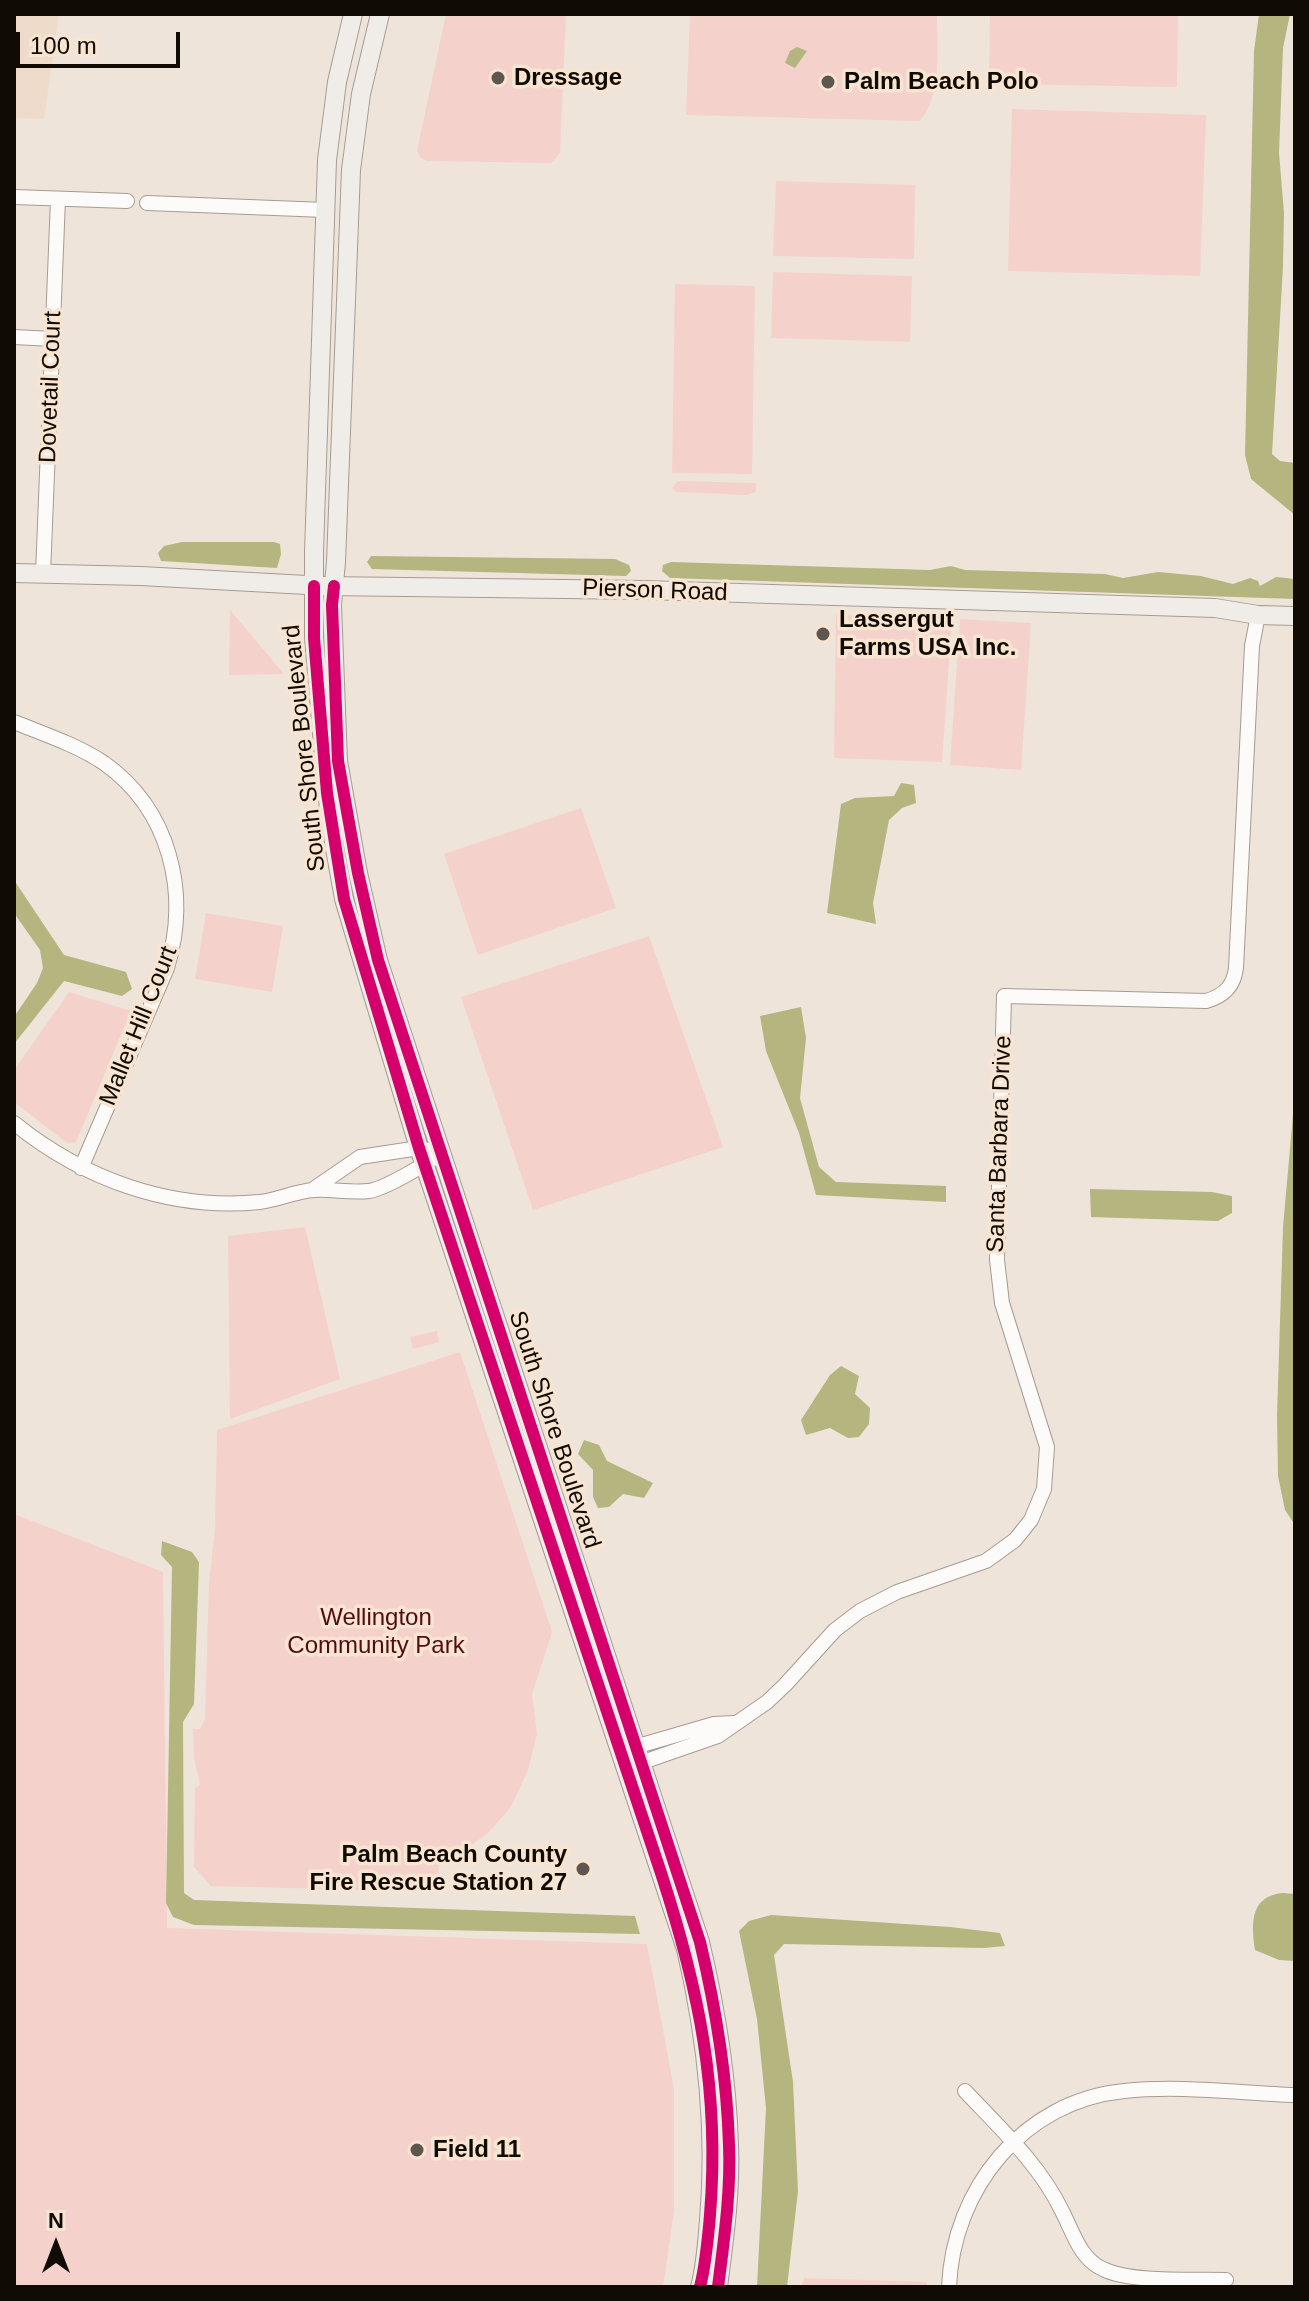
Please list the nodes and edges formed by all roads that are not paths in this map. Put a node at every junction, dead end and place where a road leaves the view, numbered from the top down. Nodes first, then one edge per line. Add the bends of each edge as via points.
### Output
1 (353, 14) edge
2 (380, 14) edge
3 (326, 176) junction
4 (14, 197) edge
5 (58, 199) junction
6 (127, 201) dead end
7 (147, 203) dead end
8 (325, 210) junction
9 (349, 218) junction
10 (348, 245) junction
11 (14, 337) edge
12 (53, 339) junction
13 (14, 573) edge
14 (43, 574) junction
15 (314, 586) junction
16 (334, 586) junction
17 (1258, 615) junction
18 (1295, 616) edge
19 (14, 722) edge
20 (14, 1123) edge
21 (428, 1156) junction
22 (81, 1168) junction
23 (311, 1190) junction
24 (633, 1757) junction
25 (965, 2091) dead end
26 (1295, 2095) edge
27 (1013, 2141) junction
28 (1226, 2280) dead end
29 (700, 2287) edge
30 (718, 2287) edge
31 (949, 2287) edge

1 - 3 street, South Shore Boulevard via 337,82
2 - 9 street, South Shore Boulevard via 357,116
3 - 8 street, South Shore Boulevard
3 - 9 street via 336,204
4 - 5 street
5 - 6 street
5 - 12 street, Dovetail Court
7 - 8 street
8 - 10 street via 335,216
8 - 15 street, South Shore Boulevard
9 - 10 street, South Shore Boulevard
10 - 16 street, South Shore Boulevard
11 - 12 street
12 - 14 street, Dovetail Court
13 - 14 street, Pierson Road
14 - 15 street, Pierson Road
15 - 16 street, Pierson Road
15 - 21 street, South Shore Boulevard via 327,793 341,887
16 - 17 street, Pierson Road via 645,590 1215,608
16 - 21 street, South Shore Boulevard via 338,761 358,873
17 - 18 street, Pierson Road
17 - 24 street, Santa Barbara Drive via 1232,983 1206,1001 1004,996 997,1260 1002,1303 1047,1447 1038,1505 1021,1534 1001,1553 874,1602 847,1620 774,1696 718,1736
19 - 22 street, Mallet Hill Court via 83,751 122,778 160,829 177,890 167,968
20 - 22 street
21 - 23 street via 372,1191
21 - 23 street via 360,1157
21 - 24 street, South Shore Boulevard
22 - 23 street via 142,1191 207,1202 262,1201
24 - 29 street, South Shore Boulevard via 686,1949 708,2065 714,2169
24 - 30 street, South Shore Boulevard via 700,1942 717,2015 730,2148
25 - 27 street
26 - 27 street via 1121,2091 1064,2108
27 - 28 street via 1050,2188 1090,2262 1126,2276
27 - 31 street via 969,2201 952,2249

